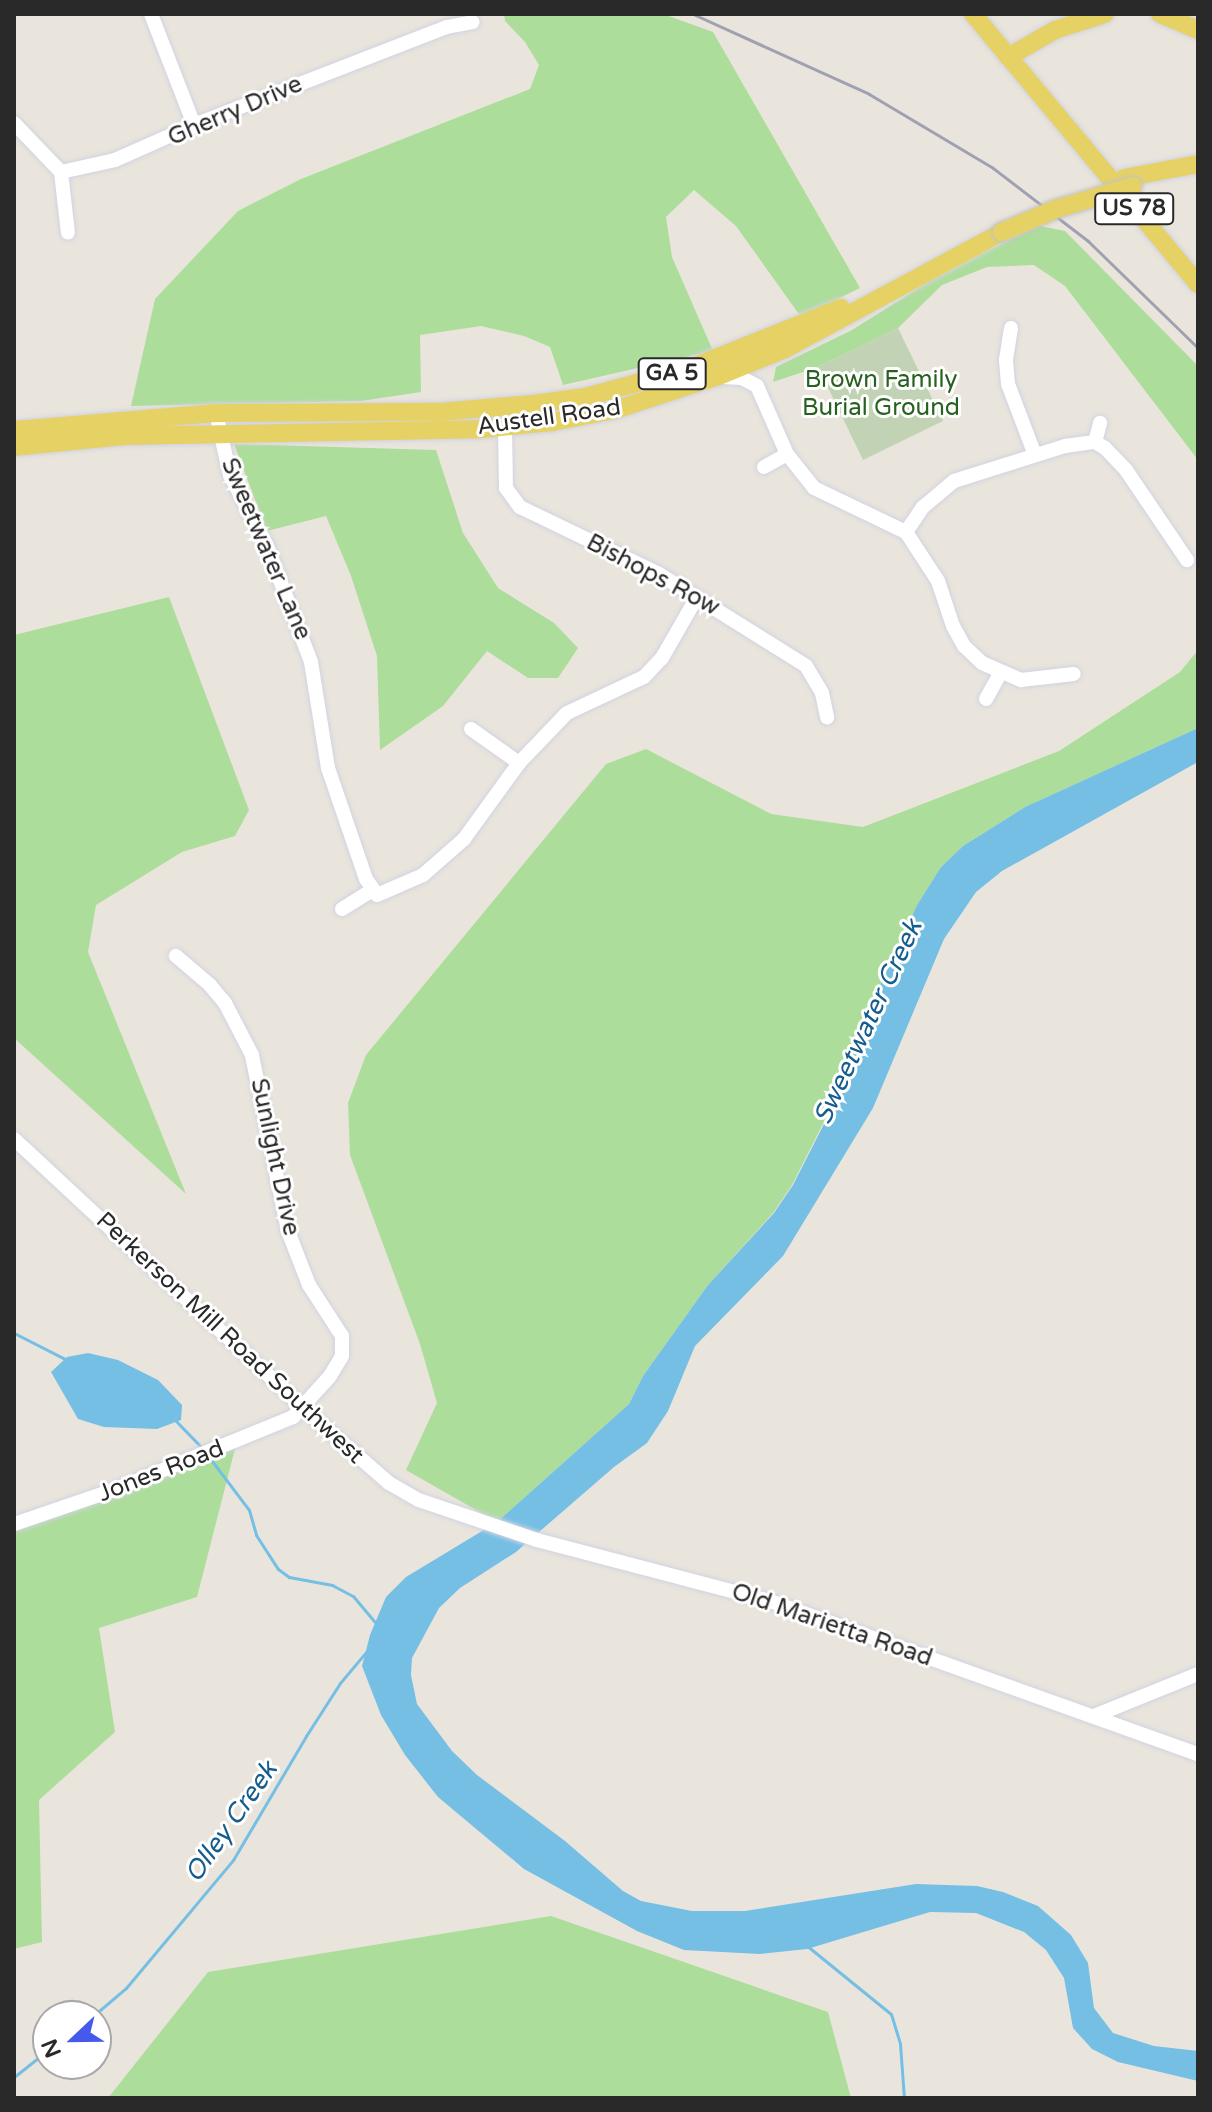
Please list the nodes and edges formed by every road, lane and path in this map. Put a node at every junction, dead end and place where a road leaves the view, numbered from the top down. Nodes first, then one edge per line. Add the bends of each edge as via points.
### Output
1 (151, 14) edge
2 (973, 14) edge
3 (1067, 14) edge
4 (1105, 14) edge
5 (1160, 14) edge
6 (1187, 14) edge
7 (1198, 20) edge
8 (473, 22) dead end
9 (1198, 30) edge
10 (1004, 52) junction
11 (14, 123) edge
12 (194, 125) junction
13 (1198, 164) edge
14 (61, 172) junction
15 (1162, 175) junction
16 (1198, 175) edge
17 (998, 228) junction
18 (68, 233) dead end
19 (1198, 284) edge
20 (1011, 328) dead end
21 (768, 356) junction
22 (719, 376) junction
23 (757, 386) junction
24 (216, 413) junction
25 (1100, 423) dead end
26 (505, 427) junction
27 (14, 430) edge
28 (220, 433) junction
29 (1095, 442) junction
30 (14, 447) edge
31 (787, 454) junction
32 (1035, 455) junction
33 (764, 467) dead end
34 (906, 532) junction
35 (1187, 560) dead end
36 (697, 597) junction
37 (1000, 674) junction
38 (1074, 674) dead end
39 (986, 699) dead end
40 (827, 717) dead end
41 (471, 729) dead end
42 (519, 763) junction
43 (371, 891) junction
44 (342, 909) dead end
45 (176, 956) dead end
46 (15, 1142) edge
47 (303, 1408) junction
48 (460, 1517) joint
49 (14, 1524) edge
50 (1198, 1674) edge
51 (1094, 1716) junction
52 (1198, 1754) edge

1 - 12 street
2 - 10 main road, US 78
3 - 10 main road via 1029,29
4 - 10 main road
5 - 9 main road
6 - 7 main road
8 - 12 street, Gherry Drive via 447,27
10 - 19 main road, US 78
11 - 14 street
12 - 14 street, Gherry Drive via 115,160
13 - 15 main road, GA 5
14 - 18 street
15 - 16 main road, GA 5
15 - 17 main road, Austell Road / GA 5 via 1058,198
17 - 21 main road, Austell Road / GA 5 via 885,299
17 - 24 main road, Austell Road / GA 5 via 837,311 635,385 533,404 439,412
20 - 32 street via 1008,384
21 - 22 main road, Austell Road / GA 5
21 - 23 street
22 - 23 street
22 - 26 main road, Austell Road / GA 5 via 618,409
23 - 31 street
24 - 27 main road, Austell Road / GA 5
24 - 28 street, Sweetwater Lane
25 - 29 street
26 - 28 main road, Austell Road / GA 5
26 - 36 street, Bishops Row via 506,488 520,507
28 - 30 main road, Austell Road / GA 5
28 - 43 street, Sweetwater Lane via 230,475 267,546 311,662 328,768
29 - 32 street
29 - 35 street via 1126,470
31 - 33 street
31 - 34 street via 814,488
32 - 34 street via 954,481 923,507
34 - 37 street via 938,581 964,646
36 - 40 street, Bishops Row via 806,666 822,693
36 - 42 street via 662,658 644,677 567,713
37 - 38 street via 1036,681
37 - 39 street
41 - 42 street
42 - 43 street via 464,839 441,861 385,894
43 - 44 street
45 - 47 street, Sunlight Drive via 210,985 244,1036 259,1080 288,1231 309,1285 342,1336 342,1356
46 - 47 street, Perkerson Mill Road Southwest
47 - 48 street, Perkerson Mill Road Southwest via 389,1483
47 - 49 street, Jones Road via 250,1437
48 - 51 street, Old Marietta Road via 770,1601
50 - 51 street
51 - 52 street, Old Marietta Road

